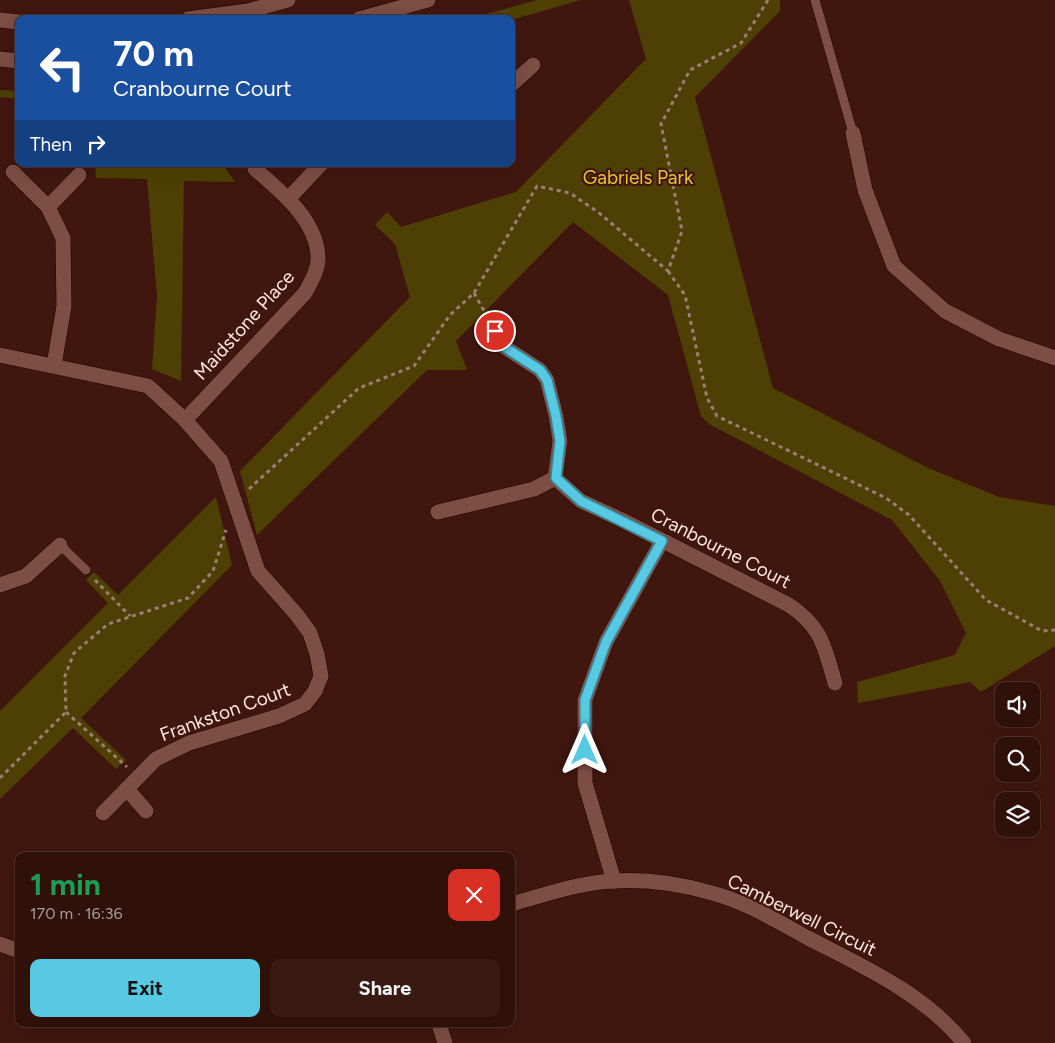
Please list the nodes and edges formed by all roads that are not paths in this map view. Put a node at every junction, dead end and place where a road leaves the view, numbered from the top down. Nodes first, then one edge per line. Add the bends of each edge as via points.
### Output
1 (288, 0) edge
2 (428, 0) edge
3 (815, 0) edge
4 (218, 15) edge
5 (374, 15) edge
6 (0, 20) edge
7 (15, 22) edge
8 (0, 59) edge
9 (15, 61) edge
10 (533, 65) dead end
11 (515, 81) edge
12 (853, 133) joint
13 (319, 167) edge
14 (255, 169) dead end
15 (13, 172) dead end
16 (79, 175) dead end
17 (288, 199) junction
18 (48, 207) junction
19 (495, 331) road end
20 (0, 355) edge
21 (1055, 358) edge
22 (54, 365) junction
23 (185, 420) junction
24 (556, 478) junction
25 (438, 512) dead end
26 (662, 541) junction
27 (60, 546) joint
28 (86, 570) road end
29 (0, 585) edge
30 (835, 683) dead end
31 (127, 788) junction
32 (146, 812) dead end
33 (103, 814) dead end
34 (614, 881) junction
35 (515, 903) edge
36 (0, 944) edge
37 (15, 950) edge
38 (440, 1027) edge
39 (444, 1043) edge
40 (964, 1043) edge

1 - 4 street
2 - 5 street
3 - 12 lane
6 - 7 street
8 - 9 street
10 - 11 street
12 - 21 street via 865,190 894,266 945,311 999,339
13 - 17 street
14 - 17 street, Maidstone Place
15 - 18 street
16 - 18 street
17 - 23 street, Maidstone Place via 314,240 318,257 314,277 305,293
18 - 22 street via 64,238 64,306
19 - 24 street via 503,346 540,370 547,380 560,441
20 - 22 street, Frankston Court
22 - 23 street, Frankston Court via 148,386
23 - 31 street, Frankston Court via 221,461 258,572 310,634 320,676 315,691 305,704 279,716 189,743 156,759
24 - 25 street via 534,488
24 - 26 street, Cranbourne Court via 581,501
26 - 30 street, Cranbourne Court via 806,616 818,632
26 - 34 street via 606,642 585,700 585,783
27 - 28 lane
27 - 29 street via 26,576
31 - 32 street
31 - 33 street, Frankston Court
34 - 35 street, Camberwell Circuit
34 - 40 street, Camberwell Circuit via 670,884 713,893 754,909 898,985 934,1011
36 - 37 street
38 - 39 street

